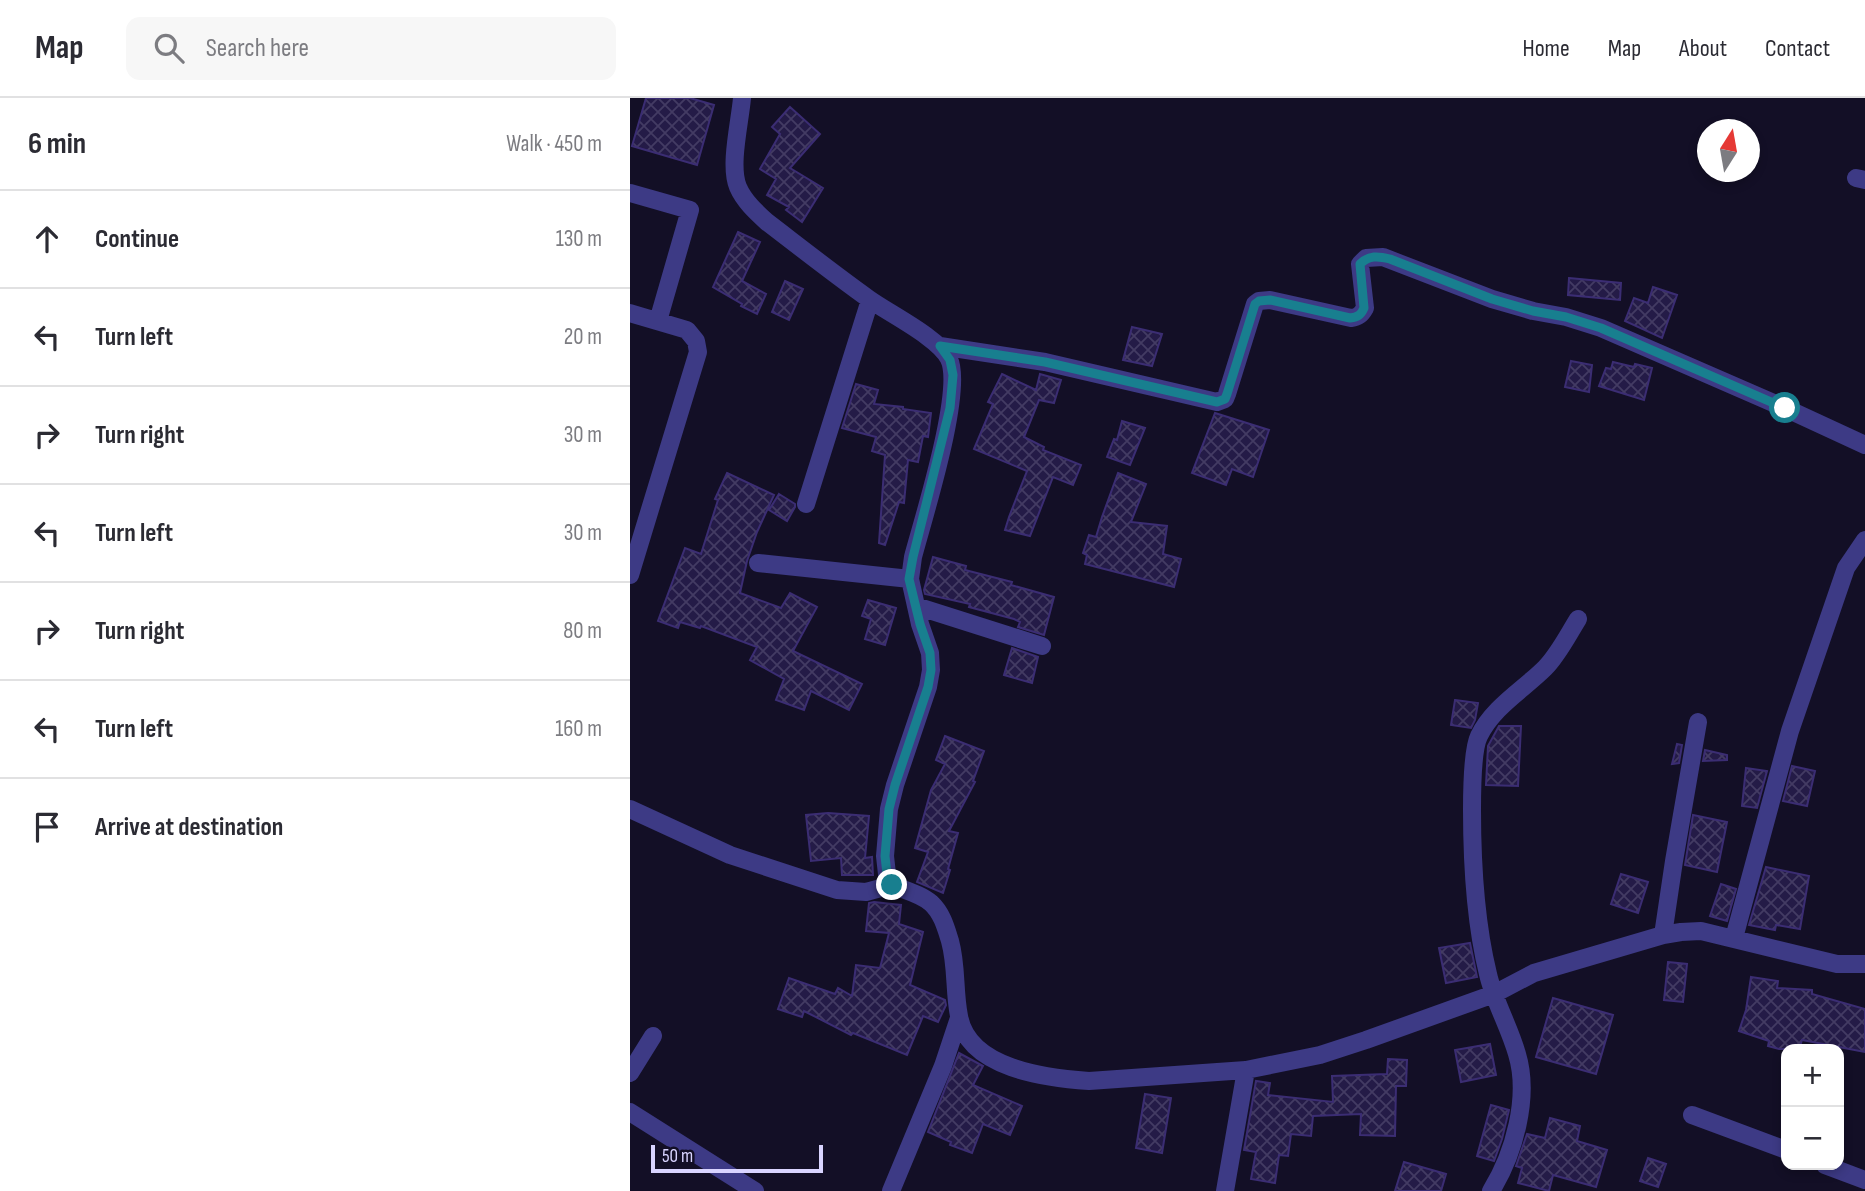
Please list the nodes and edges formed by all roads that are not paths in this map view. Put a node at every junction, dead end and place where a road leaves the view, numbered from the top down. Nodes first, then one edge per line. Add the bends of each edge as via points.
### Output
1 (742, 98) edge
2 (630, 193) edge
3 (870, 300) junction
4 (630, 313) edge
5 (658, 321) junction
6 (940, 346) junction
7 (1865, 445) edge
8 (806, 504) dead end
9 (1865, 540) edge
10 (758, 563) dead end
11 (630, 575) edge
12 (909, 579) junction
13 (916, 606) junction
14 (1577, 619) dead end
15 (1042, 646) dead end
16 (1699, 722) dead end
17 (630, 809) edge
18 (892, 885) junction
19 (1663, 935) junction
20 (1734, 938) junction
21 (1865, 964) edge
22 (1494, 994) junction
23 (959, 1018) junction
24 (653, 1036) dead end
25 (1247, 1070) junction
26 (630, 1073) edge
27 (630, 1112) edge
28 (1692, 1115) dead end
29 (1781, 1148) edge
30 (1838, 1170) edge
31 (1865, 1180) edge
32 (755, 1191) edge
33 (891, 1191) edge
34 (1224, 1191) edge
35 (1491, 1191) edge

1 - 3 street via 734,170 738,188 767,222
2 - 5 street via 690,210
3 - 6 street
3 - 8 street
4 - 5 street
5 - 11 street via 687,330 698,352
6 - 7 street via 1045,362 1217,402 1227,394 1255,304 1270,300 1356,317 1364,308 1360,264 1366,258 1382,257 1492,299 1601,328
6 - 12 street via 953,375 950,408
9 - 20 street via 1846,568 1790,730
10 - 12 street
12 - 13 street
13 - 15 street
13 - 18 street via 931,670 889,809 885,856
14 - 22 street via 1547,666 1504,703 1478,738 1472,784 1475,888
16 - 19 street
17 - 18 street via 730,855 837,890 866,892
18 - 23 street via 931,902 944,922 954,954
19 - 20 street via 1700,931
19 - 22 street via 1534,973
20 - 21 street via 1837,964
22 - 25 street via 1320,1055
22 - 35 street via 1517,1055 1522,1085 1512,1144
23 - 25 street via 975,1046 1032,1075 1089,1081
23 - 33 street
24 - 26 street
25 - 34 street
27 - 32 street
28 - 29 street
30 - 31 street

